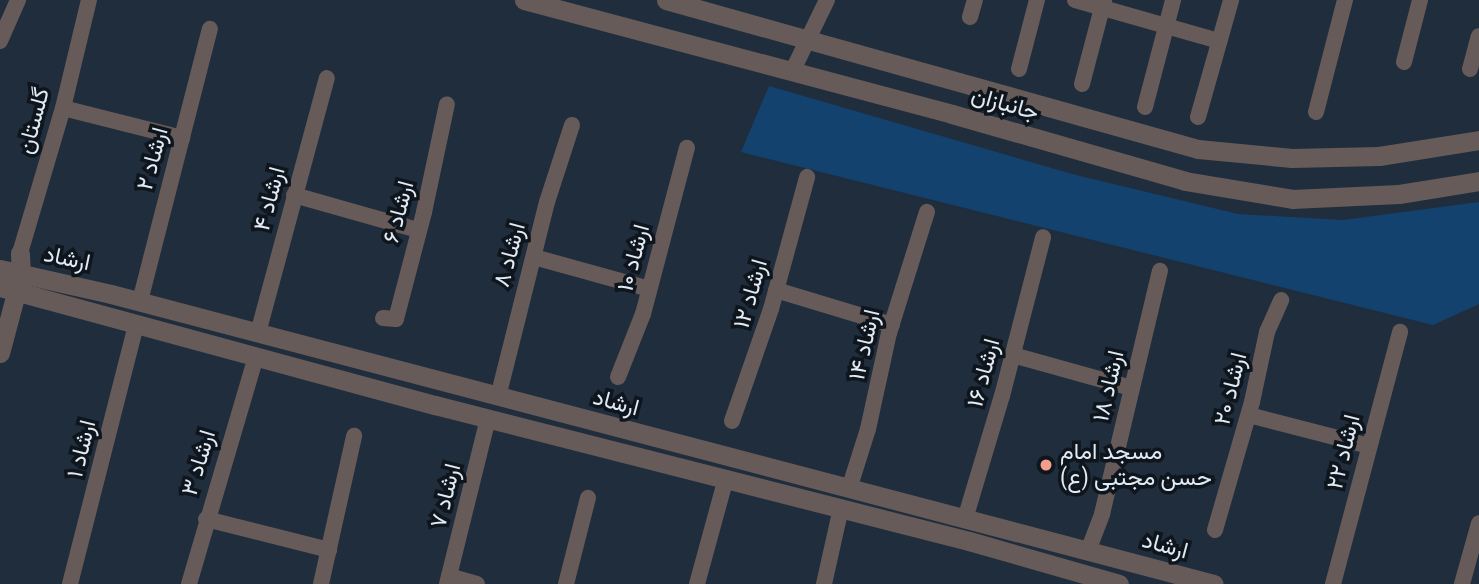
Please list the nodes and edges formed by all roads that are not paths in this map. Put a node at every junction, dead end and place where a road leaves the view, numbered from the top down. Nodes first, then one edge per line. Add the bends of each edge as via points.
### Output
1 (18, 0) edge
2 (89, 0) edge
3 (524, 0) edge
4 (666, 0) edge
5 (827, 0) edge
6 (975, 0) edge
7 (1037, 0) edge
8 (1075, 0) edge
9 (1173, 0) edge
10 (1231, 0) edge
11 (1345, 0) edge
12 (1420, 0) edge
13 (1103, 4) edge
14 (970, 17) dead end
15 (1166, 26) junction
16 (210, 29) dead end
17 (1479, 36) edge
18 (808, 38) junction
19 (0, 41) edge
20 (1219, 41) junction
21 (1404, 62) dead end
22 (1019, 69) dead end
23 (1470, 69) dead end
24 (792, 72) junction
25 (327, 78) dead end
26 (1082, 84) dead end
27 (447, 104) dead end
28 (1145, 107) dead end
29 (63, 108) junction
30 (1316, 112) dead end
31 (1198, 117) dead end
32 (572, 125) dead end
33 (182, 138) junction
34 (1479, 140) edge
35 (687, 148) dead end
36 (807, 177) dead end
37 (1479, 181) edge
38 (294, 195) junction
39 (927, 212) dead end
40 (418, 230) junction
41 (1044, 237) dead end
42 (20, 253) joint
43 (534, 257) junction
44 (1160, 271) dead end
45 (6, 281) edge
46 (649, 289) junction
47 (776, 290) junction
48 (1281, 300) dead end
49 (139, 301) junction
50 (383, 318) dead end
51 (136, 325) junction
52 (892, 325) junction
53 (1400, 332) dead end
54 (258, 333) junction
55 (316, 348) junction
56 (0, 353) edge
57 (1013, 355) junction
58 (256, 356) junction
59 (309, 370) junction
60 (618, 377) dead end
61 (1131, 388) junction
62 (498, 397) junction
63 (556, 413) junction
64 (1249, 415) junction
65 (488, 418) junction
66 (732, 421) dead end
67 (551, 433) junction
68 (354, 436) dead end
69 (1368, 446) junction
70 (726, 478) junction
71 (789, 484) junction
72 (849, 489) junction
73 (588, 498) dead end
74 (841, 508) junction
75 (206, 519) junction
76 (965, 519) junction
77 (1479, 523) edge
78 (1215, 530) dead end
79 (1024, 535) junction
80 (329, 550) junction
81 (1088, 551) junction
82 (1018, 555) junction
83 (1084, 579) edge
84 (448, 580) edge
85 (70, 584) edge
86 (189, 584) edge
87 (321, 584) edge
88 (477, 584) edge
89 (566, 584) edge
90 (697, 584) edge
91 (824, 584) edge
92 (1119, 584) edge
93 (1214, 584) edge
94 (1332, 584) edge
95 (1462, 584) edge

1 - 19 street
2 - 29 street, گلستان
3 - 24 street, جانبازان
4 - 18 street, جانبازان
5 - 18 street
6 - 14 street
7 - 22 street
8 - 13 street
9 - 15 street
10 - 20 street
11 - 30 street
12 - 21 street
13 - 15 street
13 - 26 street
15 - 20 street
15 - 28 street
16 - 33 street, ارشاد ۲
17 - 23 street
18 - 24 street
18 - 34 street, جانبازان via 1198,149 1292,158 1379,156
20 - 31 street
24 - 37 street, جانبازان via 1185,181 1292,199 1399,194
25 - 38 street, ارشاد ۴
27 - 40 street, ارشاد ۶
29 - 33 street
29 - 42 street, گلستان
32 - 43 street, ارشاد ۸
33 - 49 street, ارشاد ۲
35 - 46 street, ارشاد ۱۰
36 - 47 street, ارشاد ۱۲
38 - 40 street
38 - 54 street, ارشاد ۴
39 - 52 street, ارشاد ۱۴
40 - 50 street, ارشاد ۶ via 396,319
41 - 57 street, ارشاد ۱۶
42 - 45 street, گلستان
43 - 46 street
43 - 62 street, ارشاد ۸
44 - 61 street, ارشاد ۱۸
45 - 49 street, ارشاد
45 - 51 street, ارشاد
45 - 56 street, گلستان
46 - 60 street, ارشاد ۱۰
47 - 52 street
47 - 66 street, ارشاد ۱۲
48 - 64 street, ارشاد ۲۰ via 1267,332
49 - 54 street, ارشاد
51 - 58 street, ارشاد
51 - 85 street, ارشاد ۱
52 - 72 street, ارشاد ۱۴
53 - 69 street, ارشاد ۲۲
54 - 55 street, ارشاد
55 - 59 street
55 - 62 street, ارشاد
57 - 61 street
57 - 76 street, ارشاد ۱۶
58 - 59 street, ارشاد
58 - 75 street, ارشاد ۳
59 - 65 street, ارشاد
61 - 81 street, ارشاد ۱۸ via 1102,514
62 - 63 street, ارشاد
63 - 67 street
63 - 71 street, ارشاد
64 - 69 street
64 - 78 street, ارشاد ۲۰
65 - 67 street, ارشاد
65 - 84 street, ارشاد ۷
67 - 70 street, ارشاد
68 - 80 street
69 - 94 street, ارشاد ۲۲
70 - 71 street, ارشاد
70 - 90 street
71 - 72 street, ارشاد
71 - 74 street, ارشاد
72 - 76 street, ارشاد
73 - 89 street
74 - 82 street, ارشاد
74 - 91 street
75 - 80 street
75 - 86 street, ارشاد ۳
76 - 79 street, ارشاد
77 - 95 street
79 - 81 street, ارشاد
79 - 82 street
80 - 87 street
81 - 93 street, ارشاد
82 - 83 street, ارشاد
83 - 92 street, ارشاد
84 - 88 street

